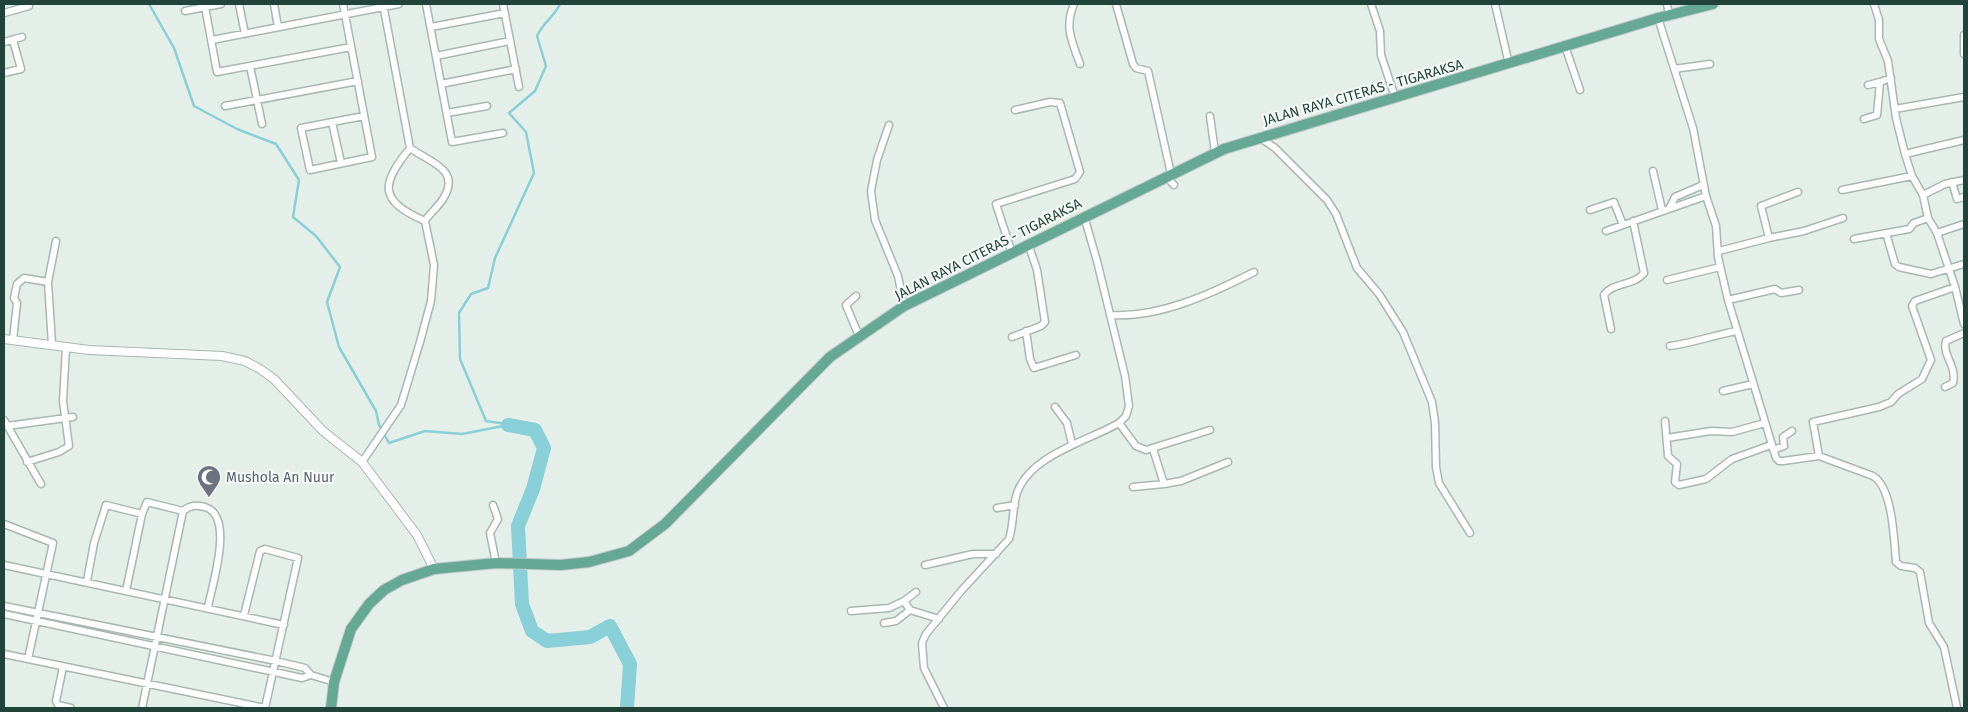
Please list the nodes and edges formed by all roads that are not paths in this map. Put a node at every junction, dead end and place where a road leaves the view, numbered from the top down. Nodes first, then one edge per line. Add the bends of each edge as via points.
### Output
1 (221, 4) edge
2 (238, 4) edge
3 (274, 4) edge
4 (343, 4) edge
5 (399, 4) edge
6 (426, 4) edge
7 (503, 4) edge
8 (1074, 4) edge
9 (1116, 4) edge
10 (1371, 4) edge
11 (1495, 4) edge
12 (1667, 4) edge
13 (1713, 4) edge
14 (1874, 4) edge
15 (383, 5) edge
16 (29, 6) dead end
17 (205, 7) junction
18 (185, 10) dead end
19 (4, 13) edge
20 (505, 13) junction
21 (345, 14) junction
22 (1669, 15) junction
23 (1658, 18) junction
24 (278, 27) junction
25 (431, 27) junction
26 (245, 34) junction
27 (1964, 34) edge
28 (22, 37) dead end
29 (13, 40) junction
30 (212, 40) junction
31 (510, 41) junction
32 (4, 42) edge
33 (1565, 46) junction
34 (351, 47) junction
35 (1964, 54) edge
36 (436, 56) junction
37 (1080, 64) dead end
38 (1509, 64) junction
39 (1710, 64) dead end
40 (250, 66) junction
41 (1674, 68) junction
42 (516, 69) junction
43 (4, 73) edge
44 (1891, 78) junction
45 (358, 81) junction
46 (1880, 82) junction
47 (441, 84) junction
48 (1868, 85) dead end
49 (519, 87) dead end
50 (1580, 90) dead end
51 (1395, 97) junction
52 (1964, 97) edge
53 (257, 100) junction
54 (225, 106) dead end
55 (487, 106) dead end
56 (1895, 109) junction
57 (1015, 110) dead end
58 (446, 113) junction
59 (364, 116) junction
60 (1210, 116) dead end
61 (1864, 119) dead end
62 (332, 122) junction
63 (262, 124) dead end
64 (889, 125) dead end
65 (503, 132) dead end
66 (1259, 138) junction
67 (1964, 140) edge
68 (410, 148) junction
69 (1215, 152) junction
70 (1905, 154) junction
71 (341, 163) junction
72 (1653, 171) dead end
73 (1168, 175) junction
74 (1912, 176) junction
75 (1964, 180) edge
76 (1952, 182) junction
77 (1174, 185) dead end
78 (1703, 185) junction
79 (1842, 190) dead end
80 (1798, 192) dead end
81 (1923, 195) junction
82 (1706, 196) junction
83 (1964, 197) edge
84 (1670, 207) junction
85 (1590, 210) dead end
86 (1662, 210) junction
87 (1084, 216) junction
88 (1843, 218) dead end
89 (1928, 218) junction
90 (425, 221) junction
91 (1633, 221) junction
92 (1964, 224) edge
93 (1622, 225) junction
94 (1606, 232) dead end
95 (1886, 233) junction
96 (1937, 233) junction
97 (1769, 238) junction
98 (1854, 239) dead end
99 (56, 241) dead end
100 (1029, 246) junction
101 (1719, 251) junction
102 (1012, 253) junction
103 (1964, 264) edge
104 (1720, 267) junction
105 (1949, 268) junction
106 (1254, 272) dead end
107 (1667, 280) dead end
108 (48, 282) junction
109 (1955, 287) junction
110 (1799, 290) dead end
111 (856, 296) dead end
112 (1728, 300) junction
113 (904, 306) junction
114 (1111, 315) junction
115 (1964, 324) edge
116 (1611, 329) dead end
117 (1026, 331) junction
118 (1737, 331) junction
119 (1964, 333) edge
120 (859, 336) junction
121 (1012, 337) dead end
122 (4, 339) edge
123 (13, 340) junction
124 (52, 344) junction
125 (1670, 346) dead end
126 (66, 348) junction
127 (1076, 355) dead end
128 (1753, 384) junction
129 (1945, 387) dead end
130 (1723, 391) dead end
131 (1055, 407) dead end
132 (73, 417) dead end
133 (64, 418) junction
134 (1665, 421) dead end
135 (5, 423) edge
136 (1119, 423) junction
137 (1765, 423) junction
138 (1210, 430) dead end
139 (1792, 431) dead end
140 (1667, 438) junction
141 (1072, 444) junction
142 (1772, 448) junction
143 (1153, 449) junction
144 (1819, 456) junction
145 (27, 462) junction
146 (362, 462) junction
147 (1228, 462) dead end
148 (40, 484) dead end
149 (1164, 484) junction
150 (1133, 487) dead end
151 (493, 505) dead end
152 (1015, 505) junction
153 (997, 508) dead end
154 (183, 510) junction
155 (142, 514) junction
156 (4, 524) edge
157 (1470, 533) dead end
158 (996, 554) junction
159 (500, 563) junction
160 (4, 565) edge
161 (925, 565) dead end
162 (434, 569) junction
163 (47, 573) junction
164 (87, 582) junction
165 (126, 591) junction
166 (916, 592) dead end
167 (166, 599) junction
168 (904, 601) junction
169 (4, 606) edge
170 (208, 607) junction
171 (910, 610) junction
172 (851, 611) dead end
173 (39, 612) junction
174 (4, 614) edge
175 (244, 615) junction
176 (939, 619) junction
177 (37, 620) junction
178 (884, 624) dead end
179 (284, 625) junction
180 (157, 642) junction
181 (4, 654) edge
182 (28, 659) junction
183 (276, 661) junction
184 (63, 667) junction
185 (274, 672) junction
186 (311, 675) junction
187 (334, 682) junction
188 (148, 683) junction
189 (71, 708) edge
190 (142, 708) edge
191 (265, 708) edge
192 (331, 708) edge
193 (944, 708) edge
194 (1957, 708) edge

1 - 17 street
2 - 26 street
3 - 24 street
4 - 21 street
5 - 15 street
6 - 25 street
7 - 20 street
8 - 37 street via 1069,16 1069,31
9 - 73 street via 1133,64 1148,71
10 - 51 street
11 - 38 street
12 - 22 street
13 - 22 main road, JALAN RAYA CITERAS - TIGARAKSA
14 - 44 street via 1879,20 1879,39
15 - 21 street
15 - 68 street
16 - 19 street
17 - 18 street
17 - 30 street
20 - 25 street
20 - 31 street
21 - 24 street
21 - 34 street
22 - 23 main road, JALAN RAYA CITERAS - TIGARAKSA
23 - 33 main road, JALAN RAYA CITERAS - TIGARAKSA
23 - 41 street
24 - 26 street
25 - 36 street
26 - 30 street
27 - 35 street
28 - 29 street
29 - 32 street
29 - 43 street via 21,69
30 - 40 street via 217,72
31 - 36 street
31 - 42 street
33 - 38 main road, JALAN RAYA CITERAS - TIGARAKSA
33 - 50 street
34 - 40 street
34 - 45 street
36 - 47 street
38 - 51 main road, JALAN RAYA CITERAS - TIGARAKSA
39 - 41 street
40 - 53 street
41 - 78 street via 1693,128
42 - 47 street
42 - 49 street
44 - 46 street
44 - 56 street
45 - 53 street
45 - 59 street
46 - 48 street
46 - 61 street via 1879,112 1875,117
47 - 58 street
51 - 66 main road, JALAN RAYA CITERAS - TIGARAKSA
52 - 56 street
53 - 54 street
53 - 63 street
55 - 58 street
56 - 70 street
57 - 102 street via 1050,102 1060,103 1080,172 1074,179 996,204
58 - 65 street via 452,142
59 - 62 street
59 - 71 street via 372,157
60 - 69 street
62 - 71 street
62 - 71 street via 301,128 310,170
64 - 113 street via 871,191 876,220 898,276
66 - 69 main road, JALAN RAYA CITERAS - TIGARAKSA
66 - 157 street via 1275,148 1327,200 1336,214 1357,268 1379,294 1403,332 1432,402 1436,468 1440,483
67 - 70 street
68 - 90 street via 392,173 388,185 396,205
68 - 90 street via 442,167 447,177 448,191
69 - 73 main road, JALAN RAYA CITERAS - TIGARAKSA
70 - 74 street
72 - 86 street
73 - 77 street
73 - 87 main road, JALAN RAYA CITERAS - TIGARAKSA
74 - 79 street
74 - 81 street
75 - 76 street
76 - 81 street
76 - 83 street via 1957,199
78 - 82 street
78 - 84 street via 1674,197
80 - 97 street via 1761,206
81 - 89 street
82 - 84 street
82 - 101 street via 1716,226
84 - 86 street
85 - 93 street via 1614,202
86 - 91 street
87 - 100 main road, JALAN RAYA CITERAS - TIGARAKSA
87 - 114 street
88 - 97 street via 1798,233
89 - 95 street via 1914,223 1910,229
89 - 96 street
90 - 146 street via 434,265 430,301 402,405
91 - 93 street
91 - 116 street via 1644,273 1636,281 1609,290 1604,295
92 - 96 street
93 - 94 street
95 - 98 street
95 - 105 street via 1895,264 1899,267 1932,274
96 - 105 street
97 - 101 street
99 - 108 street
100 - 102 main road, JALAN RAYA CITERAS - TIGARAKSA
100 - 117 street via 1037,270 1045,322
101 - 104 street
102 - 113 main road, JALAN RAYA CITERAS - TIGARAKSA
103 - 105 street
104 - 107 street
104 - 112 street
105 - 109 street
106 - 114 street via 1222,289 1175,305 1130,316
108 - 123 street via 24,278 17,284
108 - 124 street
109 - 115 street
109 - 144 street via 1916,300 1912,306 1931,360 1922,379 1879,407 1813,422
110 - 112 street via 1781,293 1775,289
111 - 120 street via 846,305
112 - 118 street
113 - 120 main road, JALAN RAYA CITERAS - TIGARAKSA
114 - 136 street via 1129,406
117 - 121 street
117 - 127 street via 1034,368
118 - 125 street
118 - 128 street
119 - 129 street via 1946,341 1944,348 1956,372 1953,383
120 - 159 main road, JALAN RAYA CITERAS - TIGARAKSA via 830,357 665,524 641,544 622,554 589,562 561,565
122 - 123 street
123 - 124 street
124 - 126 street
126 - 133 street
126 - 146 street via 222,356 245,361 274,379 323,431
128 - 130 street
128 - 137 street
131 - 141 street via 1066,423
132 - 133 street
133 - 135 street
133 - 145 street via 67,448
134 - 140 street
135 - 145 street
136 - 141 street
136 - 143 street via 1136,446
137 - 140 street via 1732,432 1711,431
137 - 142 street
138 - 143 street
139 - 142 street via 1783,437 1784,446
140 - 142 street via 1668,456 1676,464 1675,482 1679,485 1706,479 1732,459
141 - 152 street via 1046,460 1028,477 1016,495
142 - 144 street via 1779,461
143 - 149 street
144 - 194 street via 1879,481 1891,510 1896,562 1920,572 1929,623 1944,647
145 - 148 street
146 - 162 street via 417,536
147 - 149 street
149 - 150 street
151 - 159 street via 498,519 490,532
152 - 153 street
152 - 158 street via 1009,539
154 - 155 street via 147,502
154 - 167 street
154 - 170 street via 192,506 211,509 220,528 221,539
155 - 164 street via 106,505 94,543
155 - 165 street
156 - 163 street via 53,542
158 - 161 street via 973,554
158 - 176 street
159 - 162 main road, JALAN RAYA CITERAS - TIGARAKSA
160 - 163 street
162 - 187 main road, JALAN RAYA CITERAS - TIGARAKSA via 390,586 369,604 348,636
163 - 164 street
163 - 173 street
164 - 165 street
165 - 167 street
166 - 168 street
167 - 170 street
167 - 180 street
168 - 171 street
168 - 172 street via 889,608
169 - 173 street
170 - 175 street
171 - 176 street
171 - 178 street via 896,621
173 - 177 street
173 - 180 street
174 - 177 street
175 - 179 street
175 - 179 street via 260,550 265,549 299,559
176 - 193 street via 926,634 922,657 924,668
177 - 180 street
177 - 182 street
179 - 183 street
180 - 183 street
180 - 185 street
180 - 188 street
181 - 182 street
182 - 184 street
183 - 185 street
183 - 186 street via 305,668
184 - 188 street
184 - 189 street via 56,701 58,705
185 - 186 street via 302,678
185 - 191 street
186 - 187 street
187 - 192 main road, JALAN RAYA CITERAS - TIGARAKSA
188 - 190 street
188 - 191 street

